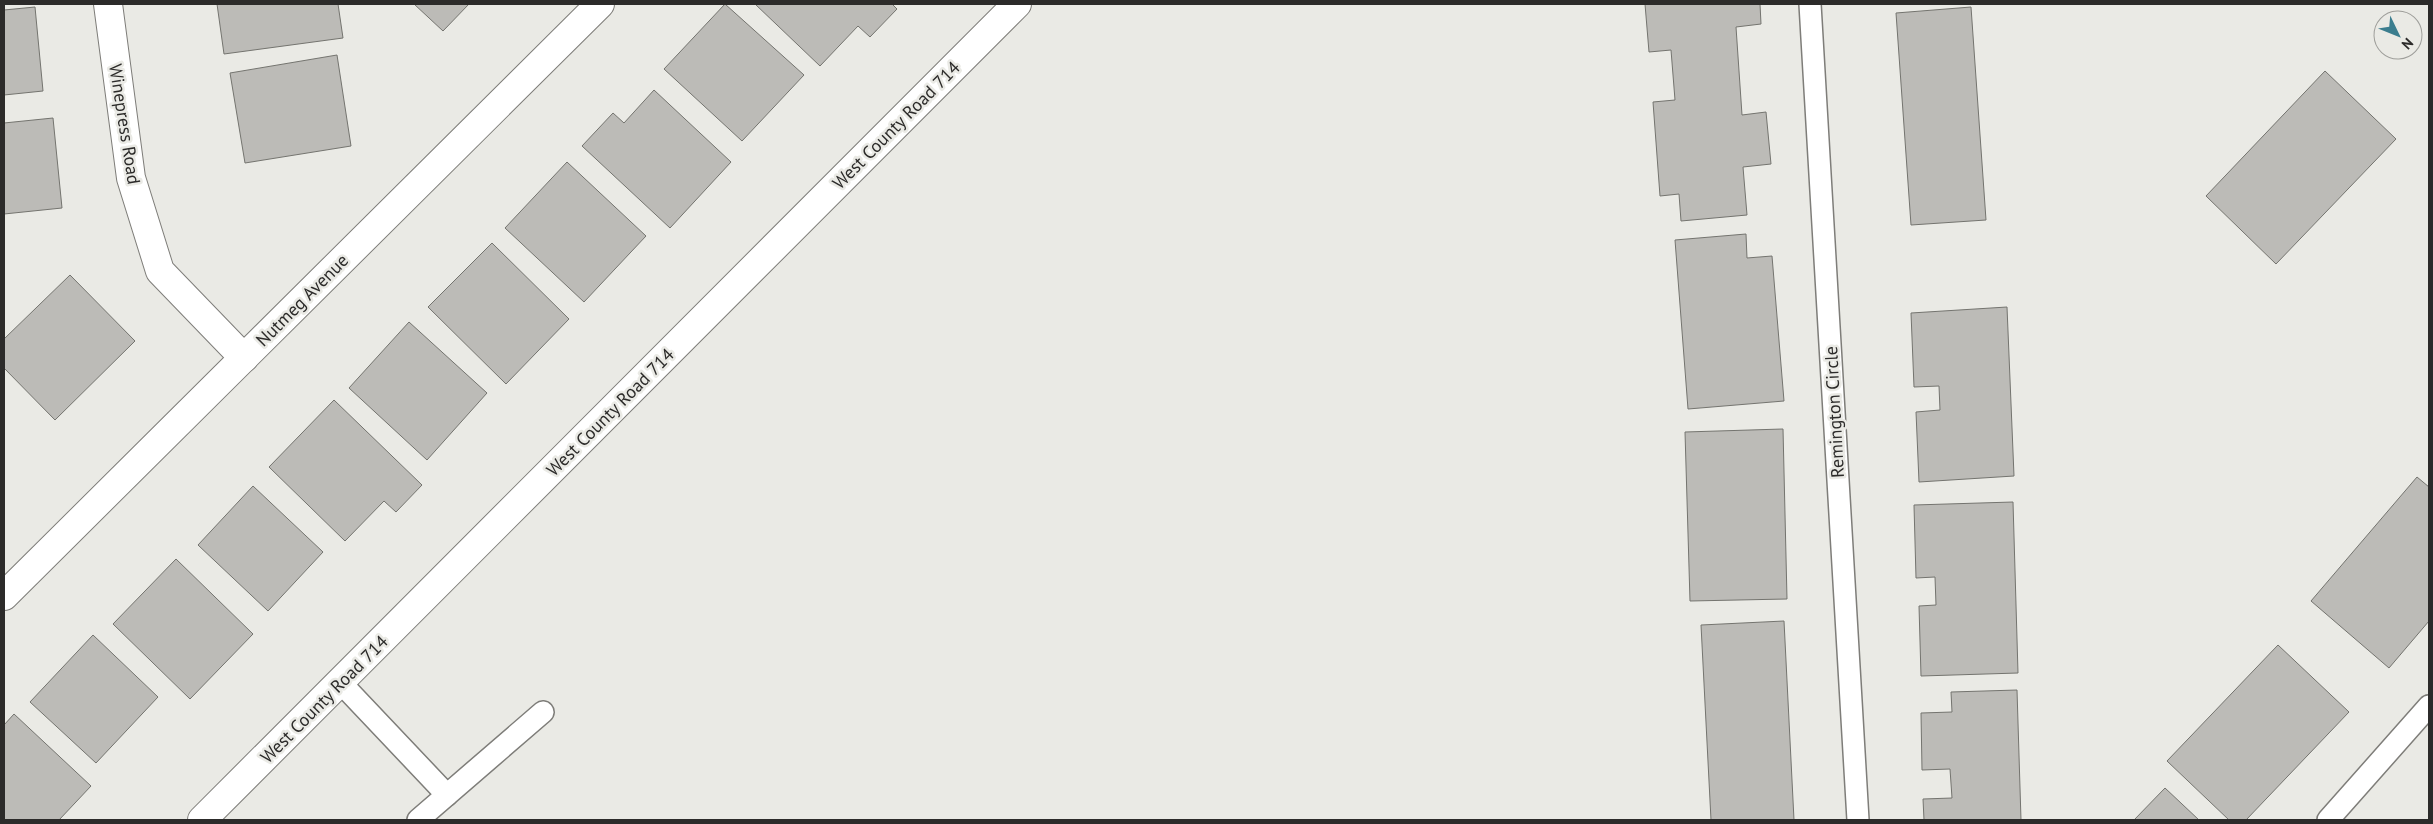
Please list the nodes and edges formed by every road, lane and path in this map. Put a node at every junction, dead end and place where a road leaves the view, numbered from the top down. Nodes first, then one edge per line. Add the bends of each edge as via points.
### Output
1 (108, 4) edge
2 (600, 4) edge
3 (1018, 4) edge
4 (1810, 4) edge
5 (244, 358) junction
6 (4, 596) edge
7 (340, 682) junction
8 (2429, 706) edge
9 (543, 712) dead end
10 (447, 795) junction
11 (202, 820) edge
12 (418, 820) edge
13 (1858, 820) edge
14 (2328, 820) edge

1 - 5 street, Winepress Road via 131,178 160,271
2 - 5 street, Nutmeg Avenue
3 - 7 street, West County Road 714
4 - 13 lane, Remington Circle
5 - 6 street, Nutmeg Avenue
7 - 10 lane
7 - 11 street, West County Road 714
8 - 14 lane
9 - 10 lane
10 - 12 lane

